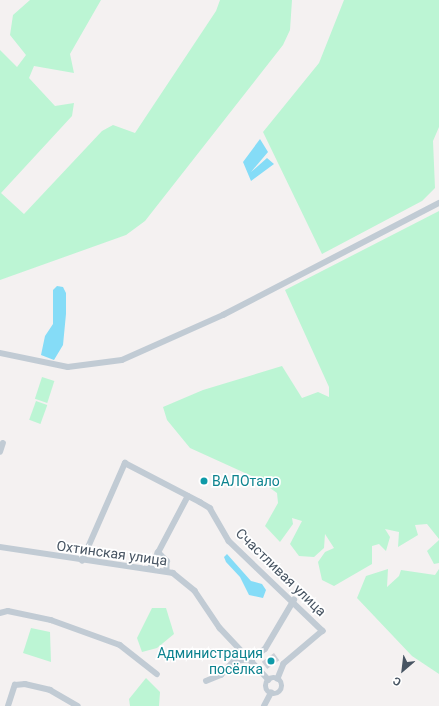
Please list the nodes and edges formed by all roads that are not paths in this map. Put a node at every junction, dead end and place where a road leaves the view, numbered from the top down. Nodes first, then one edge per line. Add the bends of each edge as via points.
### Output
1 (439, 203) edge
2 (0, 353) edge
3 (3, 443) dead end
4 (0, 452) edge
5 (188, 496) junction
6 (0, 548) edge
7 (158, 552) junction
8 (82, 561) junction
9 (150, 568) junction
10 (167, 570) junction
11 (294, 600) junction
12 (0, 613) edge
13 (252, 659) junction
14 (156, 674) dead end
15 (278, 679) junction
16 (269, 680) junction
17 (206, 681) dead end
18 (271, 693) junction
19 (8, 706) edge
20 (78, 706) edge
21 (264, 706) edge

1 - 2 street via 223,315 122,360 68,367
3 - 4 street
5 - 7 street
5 - 8 street, Счастливая улица via 125,463
5 - 11 street, Счастливая улица via 210,508 229,540
6 - 8 street, Охтинская улица
7 - 9 street
7 - 10 street via 167,561
8 - 9 street, Охтинская улица
9 - 10 street, Охтинская улица
10 - 13 street, Охтинская улица via 195,591 220,628
11 - 13 street via 275,638
11 - 15 street, Счастливая улица via 323,631 284,664
12 - 14 street via 51,620 120,645
13 - 16 street, Охтинская улица
13 - 17 street via 234,661 222,675
15 - 16 street
15 - 18 street via 281,689
16 - 18 street via 266,688
18 - 21 street
19 - 20 street via 15,685 25,684 50,690

